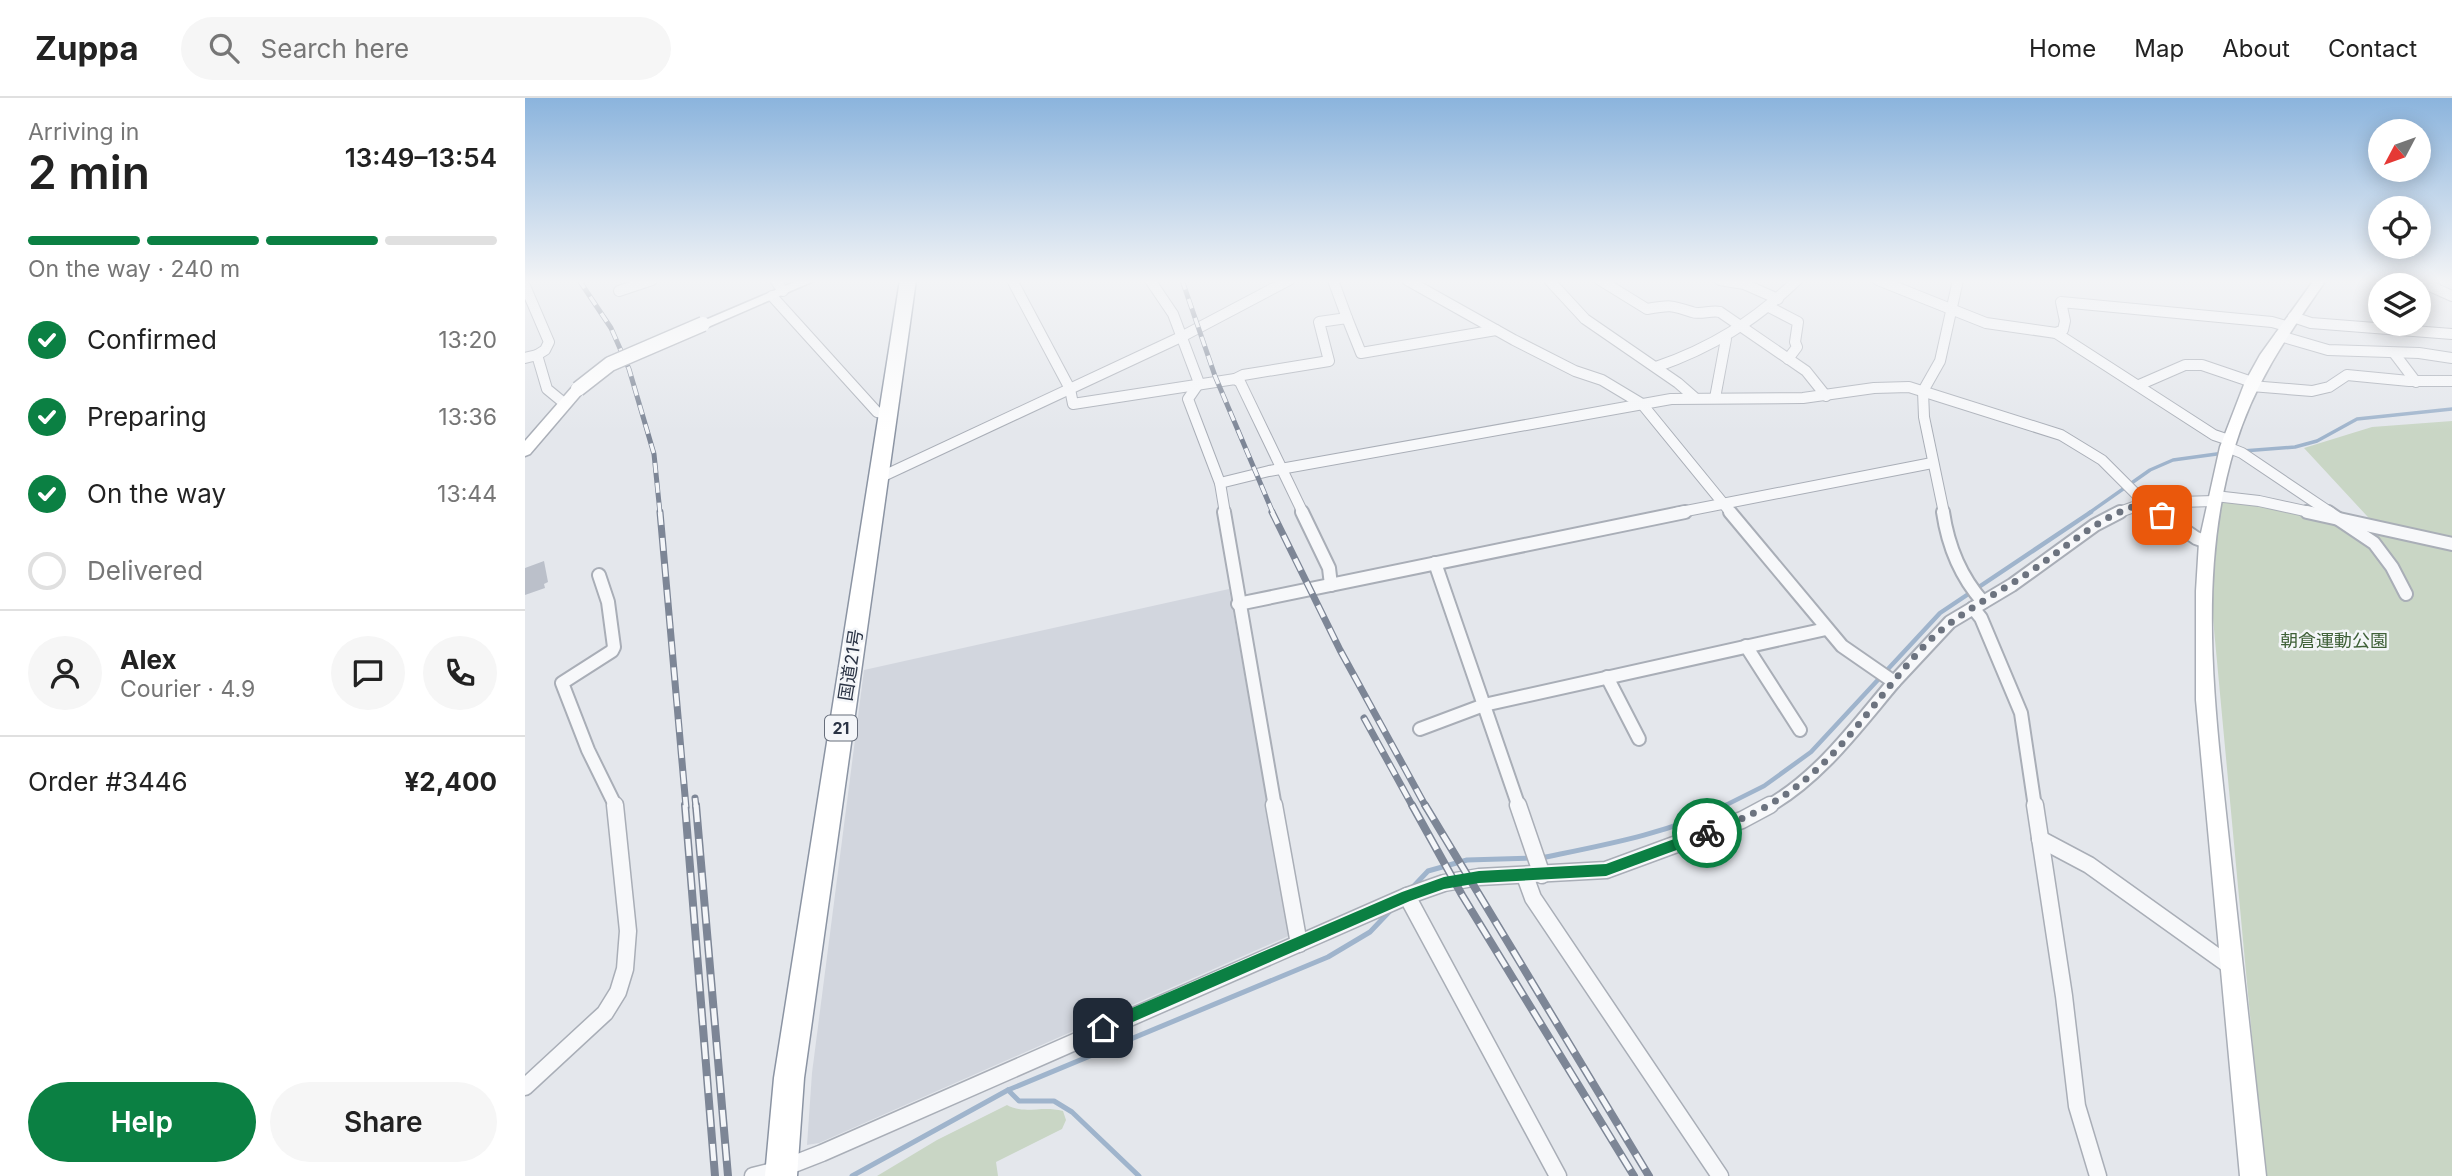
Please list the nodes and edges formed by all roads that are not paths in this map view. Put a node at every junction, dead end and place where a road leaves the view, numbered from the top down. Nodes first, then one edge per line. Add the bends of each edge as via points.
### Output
1 (544, 330) edge
2 (688, 330) edge
3 (810, 330) edge
4 (901, 330) edge
5 (1039, 330) edge
6 (1180, 330) edge
7 (1194, 330) edge
8 (1321, 330) edge
9 (1352, 330) edge
10 (1494, 330) edge
11 (1496, 330) edge
12 (1600, 330) edge
13 (1740, 330) edge
14 (1746, 330) edge
15 (1797, 330) edge
16 (1946, 330) edge
17 (2030, 330) edge
18 (2062, 330) edge
19 (2283, 330) edge
20 (2294, 330) edge
21 (2366, 330) edge
22 (2431, 331) edge
23 (2056, 333) junction
24 (2452, 334) edge
25 (1183, 336) junction
26 (2413, 336) edge
27 (1727, 339) junction
28 (2376, 352) junction
29 (2394, 353) junction
30 (2426, 354) junction
31 (537, 355) junction
32 (525, 358) edge
33 (2452, 358) edge
34 (1788, 359) junction
35 (1655, 368) junction
36 (1235, 379) junction
37 (2452, 381) edge
38 (2416, 382) junction
39 (1199, 383) junction
40 (2251, 384) junction
41 (2139, 385) junction
42 (1070, 389) junction
43 (1923, 391) junction
44 (1826, 396) junction
45 (1694, 397) junction
46 (1715, 398) junction
47 (564, 402) junction
48 (1642, 404) junction
49 (889, 414) junction
50 (2228, 443) junction
51 (525, 451) edge
52 (1933, 463) junction
53 (1282, 469) junction
54 (879, 478) junction
55 (2122, 481) joint
56 (1220, 483) junction
57 (2214, 499) junction
58 (1725, 503) junction
59 (2145, 503) junction
60 (2344, 520) junction
61 (2207, 542) junction
62 (2452, 544) edge
63 (1435, 563) junction
64 (599, 575) dead end
65 (1331, 585) junction
66 (2406, 594) dead end
67 (1977, 603) junction
68 (1238, 604) junction
69 (1826, 629) junction
70 (1746, 646) junction
71 (1607, 677) junction
72 (1892, 680) junction
73 (1484, 705) junction
74 (1420, 729) dead end
75 (1800, 730) dead end
76 (1639, 739) dead end
77 (2040, 838) junction
78 (1534, 875) junction
79 (1407, 896) junction
80 (1300, 944) junction
81 (2233, 968) junction
82 (525, 1087) edge
83 (781, 1173) edge
84 (753, 1176) edge
85 (1558, 1176) edge
86 (1720, 1176) edge
87 (2098, 1176) edge
88 (2253, 1176) edge

1 - 31 street via 549,342
2 - 47 street, bridge via 610,364
3 - 49 street via 877,412
4 - 49 highway, 国道21号 / 21
5 - 42 street
6 - 25 street
7 - 25 street
8 - 36 street via 1329,361
9 - 10 street via 1361,354
11 - 48 street
12 - 35 street
13 - 27 street
14 - 34 street
15 - 34 street via 1797,347
16 - 43 street via 1940,361
17 - 23 street
18 - 23 street
19 - 40 street
20 - 28 street via 2328,350
21 - 28 street
22 - 24 street
23 - 41 street
25 - 39 street
25 - 42 street
26 - 30 street
27 - 35 street
27 - 46 street
28 - 29 street
29 - 30 street
29 - 38 street
30 - 33 street
31 - 32 street
31 - 47 street via 543,385 553,398
34 - 44 street via 1806,371
35 - 45 street
36 - 39 street
36 - 53 street
37 - 38 street
38 - 40 street via 2347,374 2332,387 2320,390 2270,390
39 - 42 street via 1073,404
39 - 56 street via 1188,400
40 - 41 street via 2201,365 2185,365
40 - 50 street
41 - 50 street
42 - 54 street
43 - 44 street via 1874,388
43 - 52 street
43 - 55 street via 2061,435 2102,460
44 - 46 street
45 - 46 street
45 - 48 street
47 - 51 street
48 - 53 street
48 - 58 street
49 - 54 highway, 国道21号 / 21
50 - 57 street
50 - 60 street
52 - 58 street
52 - 67 street via 1947,539
53 - 56 street
53 - 65 street via 1329,568
54 - 83 highway, 国道21号 / 21 via 789,1078
55 - 59 street
56 - 68 street
57 - 59 street
57 - 60 street via 2259,501
57 - 61 street
58 - 63 street
58 - 69 street
59 - 61 street
59 - 67 street via 2095,525 2022,578
60 - 62 street
60 - 66 street via 2374,543
61 - 81 street via 2205,700
63 - 65 street
63 - 73 street
64 - 82 street via 614,647 562,683 616,807 628,931 625,969 605,1013
65 - 68 street
67 - 72 street via 1950,622
67 - 77 street via 2021,713
68 - 80 street
69 - 70 street
69 - 72 street via 1842,646
70 - 71 street
70 - 75 street
71 - 73 street
71 - 76 street
72 - 78 street via 1841,745 1802,782 1753,813 1606,870
73 - 74 street
73 - 78 street
77 - 81 street via 2089,865
77 - 87 street via 2077,1106
78 - 79 street via 1467,879
78 - 86 street via 1533,898
79 - 80 street
79 - 85 street
80 - 83 street
81 - 88 street
83 - 84 street

